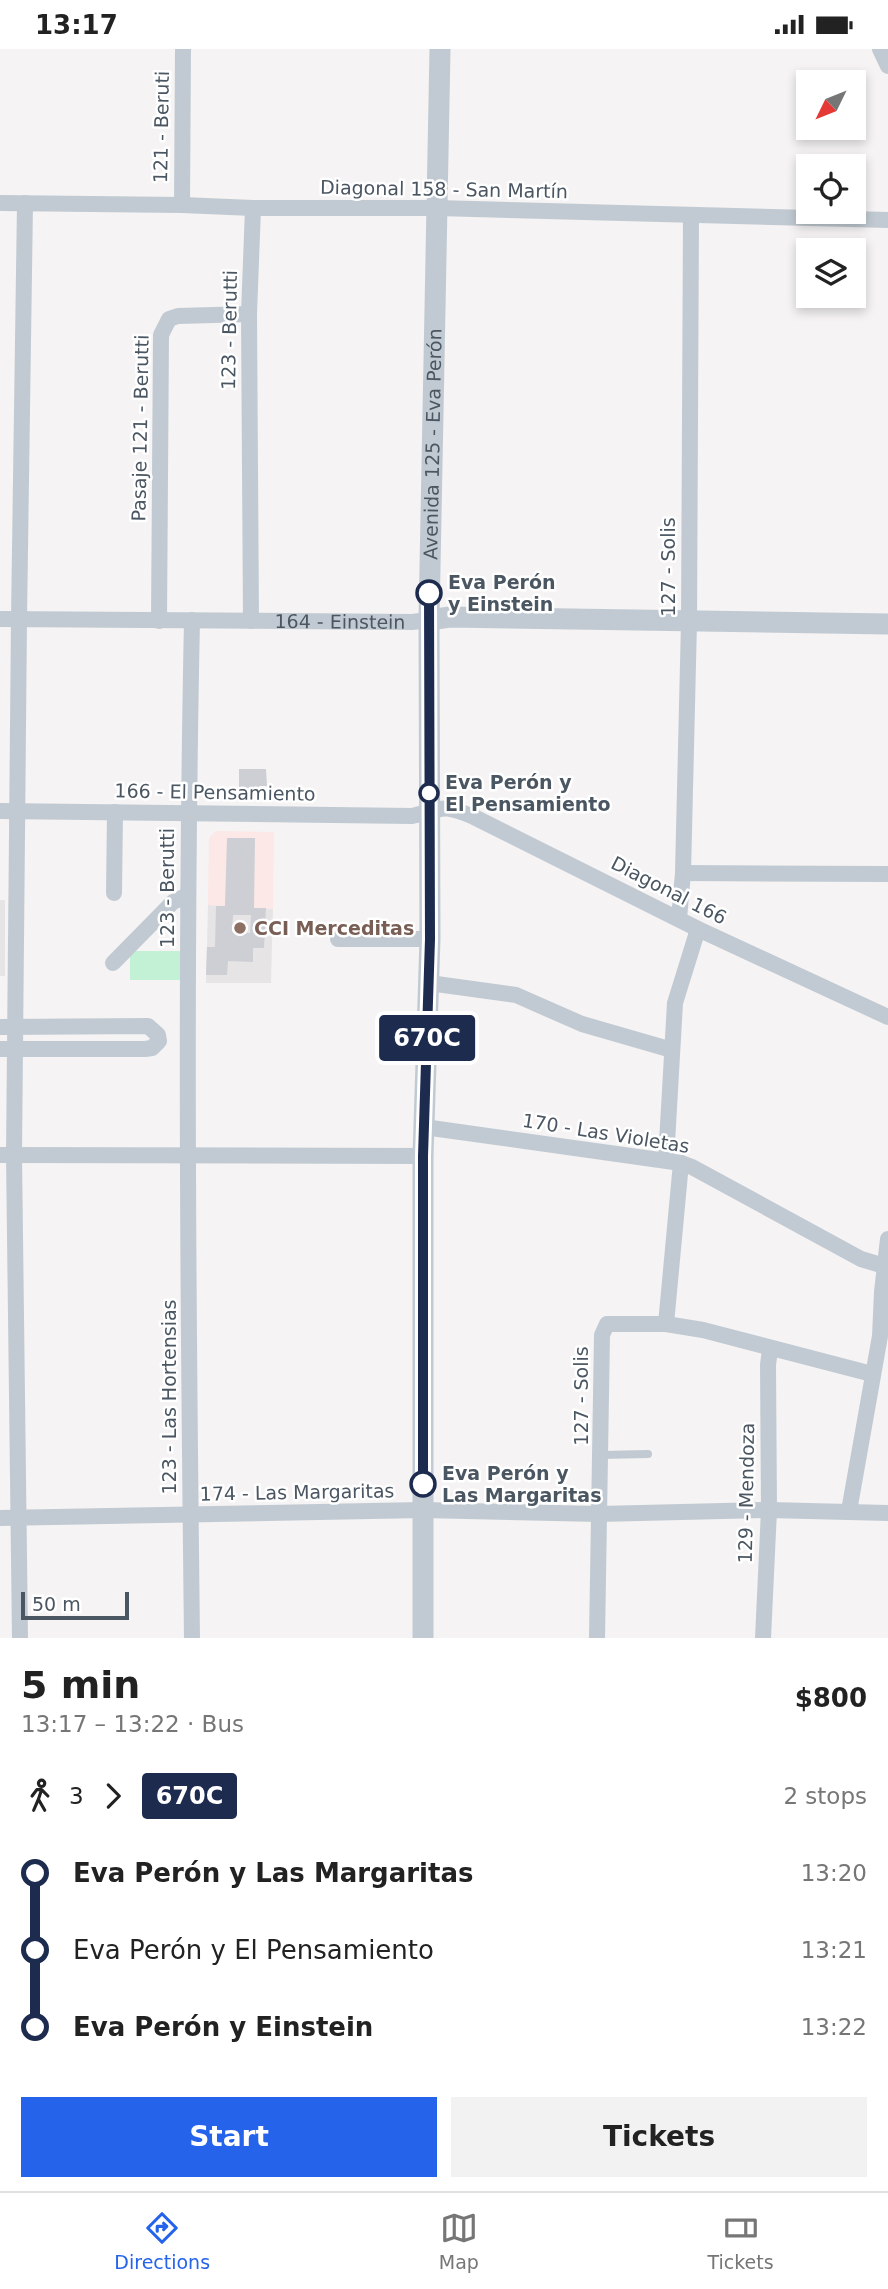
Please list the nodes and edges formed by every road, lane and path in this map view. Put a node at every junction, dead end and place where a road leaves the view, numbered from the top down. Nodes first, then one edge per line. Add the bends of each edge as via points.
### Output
1 (183, 49) edge
2 (440, 49) edge
3 (880, 49) edge
4 (888, 67) edge
5 (0, 203) edge
6 (26, 203) junction
7 (181, 205) junction
8 (253, 208) junction
9 (437, 208) junction
10 (691, 216) junction
11 (888, 220) edge
12 (249, 314) junction
13 (0, 619) edge
14 (19, 619) junction
15 (192, 620) junction
16 (429, 620) junction
17 (159, 621) junction
18 (251, 621) junction
19 (689, 622) junction
20 (888, 624) edge
21 (429, 810) junction
22 (0, 811) edge
23 (18, 811) junction
24 (115, 812) junction
25 (188, 813) junction
26 (683, 873) junction
27 (888, 874) edge
28 (114, 893) dead end
29 (188, 895) junction
30 (679, 918) junction
31 (698, 929) junction
32 (338, 939) dead end
33 (430, 939) junction
34 (113, 963) dead end
35 (429, 983) junction
36 (888, 1017) edge
37 (8, 1027) edge
38 (7, 1049) edge
39 (672, 1050) junction
40 (424, 1127) junction
41 (7, 1155) edge
42 (423, 1156) junction
43 (188, 1157) junction
44 (673, 1161) junction
45 (888, 1239) edge
46 (884, 1266) junction
47 (666, 1324) junction
48 (884, 1336) edge
49 (770, 1349) junction
50 (872, 1374) junction
51 (648, 1454) dead end
52 (601, 1455) junction
53 (423, 1510) junction
54 (769, 1510) junction
55 (849, 1511) junction
56 (888, 1513) edge
57 (599, 1514) junction
58 (191, 1515) junction
59 (19, 1517) junction
60 (0, 1518) edge
61 (20, 1638) edge
62 (192, 1638) edge
63 (423, 1638) edge
64 (597, 1638) edge
65 (763, 1638) edge

1 - 7 street, 121 - Beruti
2 - 9 street, Avenida 125 - Eva Perón
3 - 4 street
5 - 6 street, Diagonal 158 - San Martín
6 - 7 street, Diagonal 158 - San Martín
6 - 14 street
7 - 8 street, Diagonal 158 - San Martín
8 - 9 street, Diagonal 158 - San Martín
8 - 12 street, 123 - Berutti
9 - 10 street, Diagonal 158 - San Martín
9 - 16 street, Avenida 125 - Eva Perón
10 - 11 street, Diagonal 158 - San Martín
10 - 19 street, 127 - Solis
12 - 17 street, Pasaje 121 - Berutti via 178,316 169,319 160,335
12 - 18 street, 123 - Berutti
13 - 14 street, 164 - Einstein
14 - 17 street, 164 - Einstein
14 - 23 street
15 - 17 street, 164 - Einstein
15 - 18 street, 164 - Einstein
15 - 25 street, 123 - Berutti
16 - 18 street, 164 - Einstein
16 - 19 street, 164 - Einstein
16 - 21 street, Avenida 125 - Eva Perón
19 - 20 street, 164 - Einstein
19 - 26 street, 127 - Solis
21 - 25 street, 166 - El Pensamiento via 412,816
21 - 30 street, Diagonal 166 via 442,807 474,817
21 - 33 street, Avenida 125 - Eva Perón
22 - 23 street, 166 - El Pensamiento
23 - 24 street, 166 - El Pensamiento
23 - 37 street
24 - 25 street, 166 - El Pensamiento
24 - 28 street
25 - 29 street, 123 - Berutti
26 - 27 street
26 - 30 street, 127 - Solis
29 - 34 street via 173,902
29 - 43 street, 123 - Berutti
30 - 31 street, Diagonal 166
31 - 36 street, Diagonal 166
31 - 39 street via 677,995
32 - 33 street
33 - 35 street, Avenida 125 - Eva Perón
35 - 39 street via 516,995 582,1024
35 - 40 street, Avenida 125 - Eva Perón
37 - 38 street
37 - 38 street via 148,1026 159,1041 145,1049
38 - 41 street
39 - 44 street
40 - 42 street, Avenida 125 - Eva Perón
40 - 44 street, 170 - Las Violetas
41 - 43 street
41 - 59 street
42 - 43 street
42 - 53 street, Avenida 125 - Eva Perón
43 - 58 street, 123 - Las Hortensias
44 - 46 street, 170 - Las Violetas via 861,1259
44 - 47 street
45 - 46 street
46 - 48 street
47 - 49 street
47 - 52 street, 127 - Solis via 607,1324 602,1335
48 - 50 street
49 - 50 street
49 - 54 street, 129 - Mendoza
50 - 55 street
51 - 52 lane
52 - 57 street, 127 - Solis
53 - 57 street, 174 - Las Margaritas
53 - 58 street, 174 - Las Margaritas
53 - 63 street, Avenida 125 - Eva Perón
54 - 55 street, 174 - Las Margaritas
54 - 57 street, 174 - Las Margaritas
54 - 65 street, 129 - Mendoza
55 - 56 street, 174 - Las Margaritas
57 - 64 street, 127 - Solis
58 - 59 street, 174 - Las Margaritas
58 - 62 street, 123 - Las Hortensias
59 - 60 street, 174 - Las Margaritas
59 - 61 street

